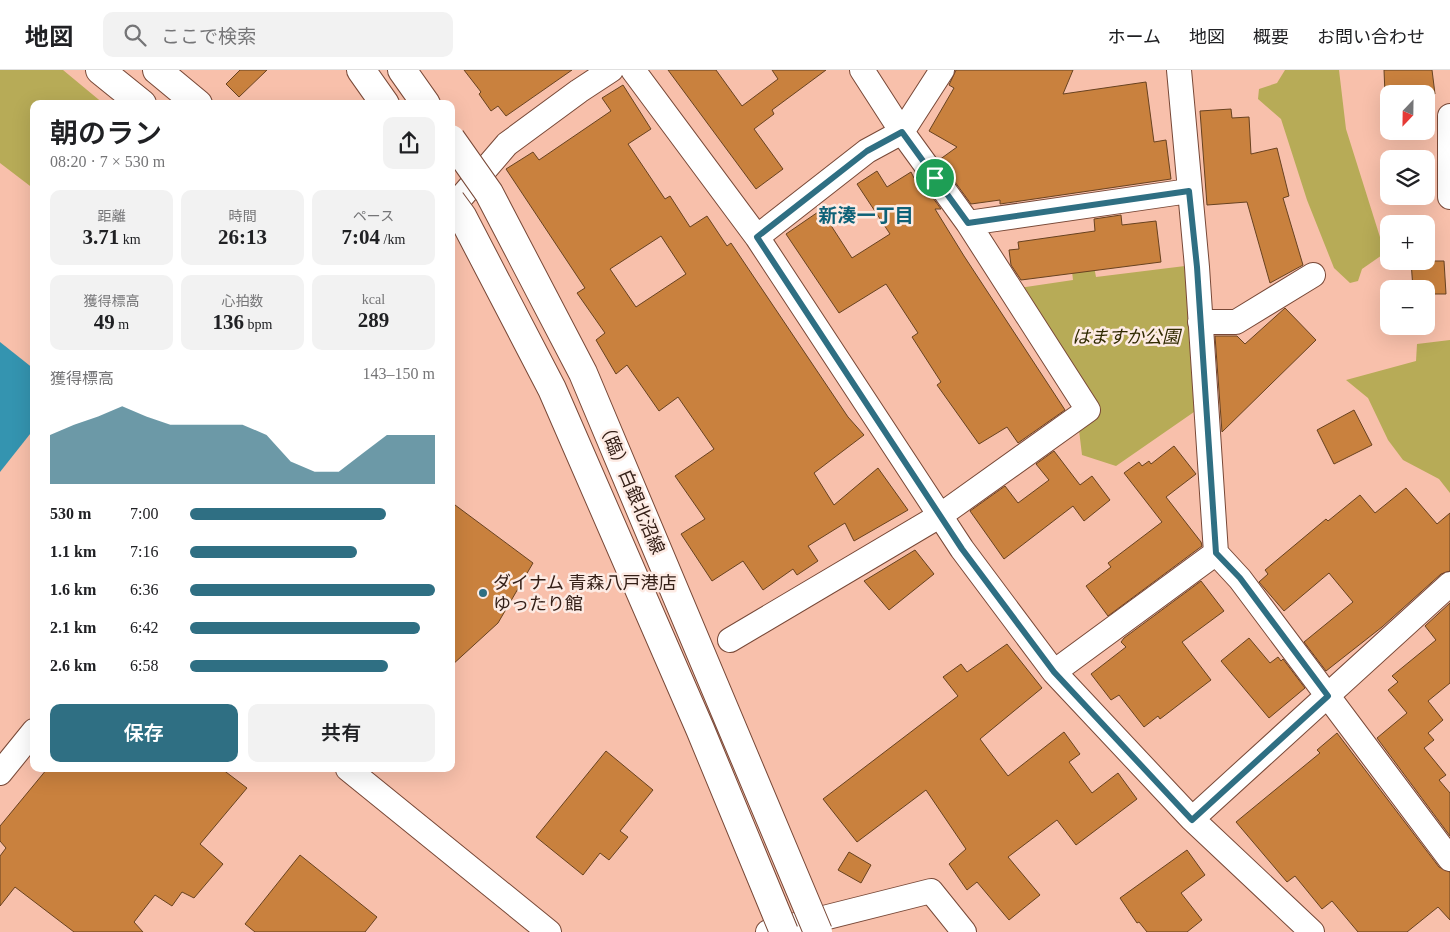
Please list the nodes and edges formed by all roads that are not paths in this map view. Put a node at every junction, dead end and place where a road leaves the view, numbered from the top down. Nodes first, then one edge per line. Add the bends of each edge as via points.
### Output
1 (100, 70) edge
2 (157, 70) edge
3 (362, 70) edge
4 (402, 70) edge
5 (611, 70) edge
6 (633, 70) edge
7 (862, 70) edge
8 (942, 70) edge
9 (1179, 70) edge
10 (137, 100) edge
11 (193, 100) edge
12 (382, 100) edge
13 (423, 100) edge
14 (1450, 116) edge
15 (902, 132) junction
16 (455, 145) edge
17 (1189, 191) junction
18 (1450, 197) edge
19 (455, 204) edge
20 (455, 206) edge
21 (968, 223) junction
22 (757, 237) junction
23 (1313, 275) dead end
24 (1200, 322) junction
25 (941, 515) junction
26 (1216, 553) junction
27 (1450, 584) edge
28 (730, 640) dead end
29 (1054, 672) junction
30 (1328, 696) junction
31 (30, 736) edge
32 (352, 772) edge
33 (0, 773) edge
34 (1192, 820) junction
35 (1450, 859) edge
36 (549, 932) edge
37 (768, 932) edge
38 (784, 932) edge
39 (818, 932) edge
40 (964, 932) edge
41 (1312, 932) edge

1 - 10 street
2 - 11 street
3 - 12 street
4 - 13 street
5 - 19 street via 507,144
6 - 22 street
7 - 15 street
8 - 15 street
9 - 17 street
14 - 18 street
15 - 21 street
15 - 22 street via 867,151
16 - 39 street, （臨）白銀北沼線, bridge via 490,193 583,373
17 - 21 street
17 - 24 street
20 - 38 street, （臨）白銀北沼線, bridge via 552,389 700,729
21 - 25 street via 1088,410
22 - 25 street
23 - 24 street via 1236,322
24 - 26 street
25 - 28 street
25 - 29 street via 962,549
26 - 29 street
26 - 30 street via 1240,578
27 - 30 street
29 - 34 street
30 - 34 street
30 - 35 street
31 - 33 street
32 - 36 street
34 - 41 street
37 - 40 street via 931,891

